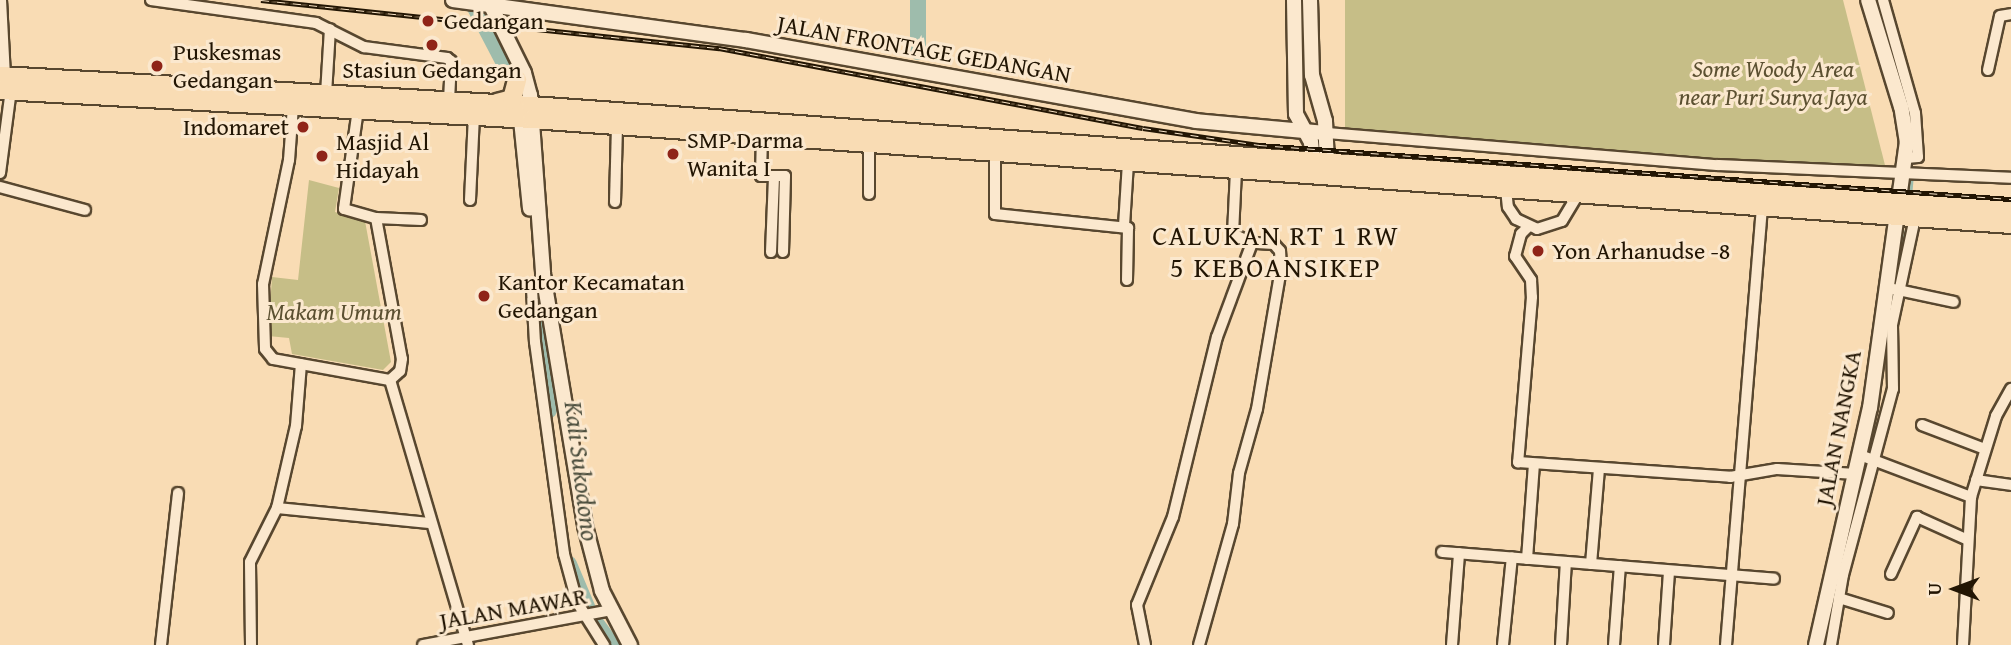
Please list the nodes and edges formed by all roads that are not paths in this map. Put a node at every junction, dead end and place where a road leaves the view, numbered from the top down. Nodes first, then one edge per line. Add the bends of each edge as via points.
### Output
1 (1, 0) edge
2 (151, 0) edge
3 (453, 0) edge
4 (1294, 0) edge
5 (1310, 0) edge
6 (1868, 0) edge
7 (1883, 0) edge
8 (482, 2) edge
9 (2011, 14) edge
10 (330, 29) junction
11 (516, 55) junction
12 (1988, 70) dead end
13 (517, 80) junction
14 (4, 83) edge
15 (326, 94) junction
16 (449, 101) junction
17 (490, 104) junction
18 (293, 106) junction
19 (358, 109) junction
20 (526, 112) junction
21 (474, 116) junction
22 (617, 125) junction
23 (1303, 130) junction
24 (1326, 133) junction
25 (762, 135) junction
26 (869, 143) junction
27 (995, 152) junction
28 (1910, 158) junction
29 (1128, 162) junction
30 (1320, 168) junction
31 (1236, 170) junction
32 (0, 173) edge
33 (1909, 174) junction
34 (2011, 178) edge
35 (0, 187) edge
36 (1506, 189) junction
37 (869, 194) dead end
38 (1577, 194) junction
39 (470, 200) dead end
40 (1763, 200) junction
41 (615, 202) dead end
42 (85, 210) dead end
43 (1907, 211) junction
44 (2011, 211) edge
45 (376, 218) junction
46 (421, 220) dead end
47 (2011, 224) edge
48 (1124, 226) junction
49 (1528, 227) junction
50 (1252, 243) junction
51 (777, 252) dead end
52 (543, 277) junction
53 (1127, 281) dead end
54 (1892, 288) junction
55 (1954, 302) dead end
56 (300, 364) junction
57 (390, 380) junction
58 (2011, 389) edge
59 (1922, 425) dead end
60 (1985, 449) junction
61 (1867, 457) junction
62 (1534, 464) junction
63 (1599, 468) junction
64 (1743, 471) junction
65 (1856, 474) junction
66 (1976, 480) junction
67 (2011, 485) edge
68 (178, 493) dead end
69 (1971, 497) junction
70 (277, 508) junction
71 (429, 523) junction
72 (1969, 540) junction
73 (1442, 552) dead end
74 (1459, 553) junction
75 (1512, 557) junction
76 (1527, 559) junction
77 (1566, 562) junction
78 (1591, 564) junction
79 (1620, 566) junction
80 (1670, 570) junction
81 (1891, 574) dead end
82 (1731, 576) junction
83 (1774, 579) dead end
84 (1839, 597) junction
85 (607, 612) junction
86 (1888, 612) dead end
87 (586, 616) junction
88 (467, 642) edge
89 (161, 645) edge
90 (251, 645) edge
91 (423, 645) edge
92 (604, 645) edge
93 (630, 645) edge
94 (1144, 645) edge
95 (1199, 645) edge
96 (1452, 645) edge
97 (1503, 645) edge
98 (1561, 645) edge
99 (1614, 645) edge
100 (1664, 645) edge
101 (1726, 645) edge
102 (1816, 645) edge
103 (1831, 645) edge
104 (1963, 645) edge

1 - 14 street
2 - 10 street via 262,13
3 - 8 street, JALAN FRONTAGE GEDANGAN
4 - 23 street via 1292,79
5 - 24 street via 1312,75
6 - 28 street, JALAN NANGKA via 1902,107
7 - 28 street via 1915,113
8 - 11 street
8 - 23 street, JALAN FRONTAGE GEDANGAN via 746,40 1196,121
9 - 12 street via 2000,16
10 - 15 street
10 - 16 street via 364,47 450,59
11 - 13 street
11 - 20 street
13 - 17 highway via 512,99
13 - 20 street
14 - 15 highway
14 - 18 highway
14 - 32 street
15 - 16 highway
16 - 17 highway
17 - 20 highway
18 - 19 highway
18 - 56 street via 289,160 263,284 262,323 268,355
19 - 21 highway
19 - 45 street via 344,208
20 - 21 highway
20 - 22 highway
20 - 30 highway
20 - 52 street via 536,262
21 - 39 street
22 - 25 highway
22 - 41 street
23 - 24 street, JALAN FRONTAGE GEDANGAN
23 - 30 street
24 - 30 street
24 - 33 street via 1492,150
25 - 26 highway
25 - 51 street via 761,176 785,176
26 - 27 highway
26 - 37 street
27 - 29 highway
27 - 48 street via 995,214
28 - 33 street, JALAN NANGKA
29 - 31 highway
29 - 48 street
30 - 31 highway
30 - 36 highway
30 - 40 highway
31 - 50 street via 1233,234
33 - 34 street
33 - 43 street, JALAN NANGKA
35 - 42 street
36 - 38 highway
36 - 49 street via 1508,206
38 - 40 highway
38 - 49 street via 1562,221 1546,229
40 - 43 highway
40 - 64 street
43 - 44 highway
43 - 47 highway
43 - 54 street, JALAN NANGKA
45 - 46 street
45 - 57 street via 402,359 400,371
48 - 53 street via 1129,232
49 - 62 street via 1521,234 1516,256 1531,280 1532,298 1518,462
50 - 94 street via 1217,337 1173,517 1137,605
50 - 95 street via 1274,244 1280,251 1281,269 1257,409 1239,473 1233,524
52 - 85 street via 585,526
52 - 87 street via 532,289 538,377 564,554
54 - 55 street
54 - 61 street, JALAN NANGKA via 1870,408
54 - 61 street via 1893,389
56 - 57 street
56 - 70 street via 296,426
57 - 71 street
58 - 60 street
59 - 60 street
60 - 66 street
61 - 65 street, JALAN NANGKA
61 - 69 street
61 - 84 street
62 - 63 street
62 - 76 street
63 - 64 street via 1730,477
63 - 78 street
64 - 65 street
64 - 82 street
65 - 102 street, JALAN NANGKA
66 - 67 street
66 - 69 street
68 - 89 street
69 - 72 street
70 - 71 street
70 - 90 street via 250,562
71 - 88 street
72 - 81 street via 1917,517
72 - 104 street
73 - 74 street
74 - 75 street
74 - 96 street
75 - 76 street
75 - 97 street
76 - 77 street
77 - 78 street
77 - 98 street
78 - 79 street
79 - 80 street
79 - 99 street
80 - 82 street
80 - 100 street
82 - 83 street
82 - 101 street
84 - 86 street
84 - 103 street
85 - 87 street, JALAN MAWAR
85 - 93 street
87 - 88 street, JALAN MAWAR
87 - 92 street
88 - 91 street, JALAN MAWAR

